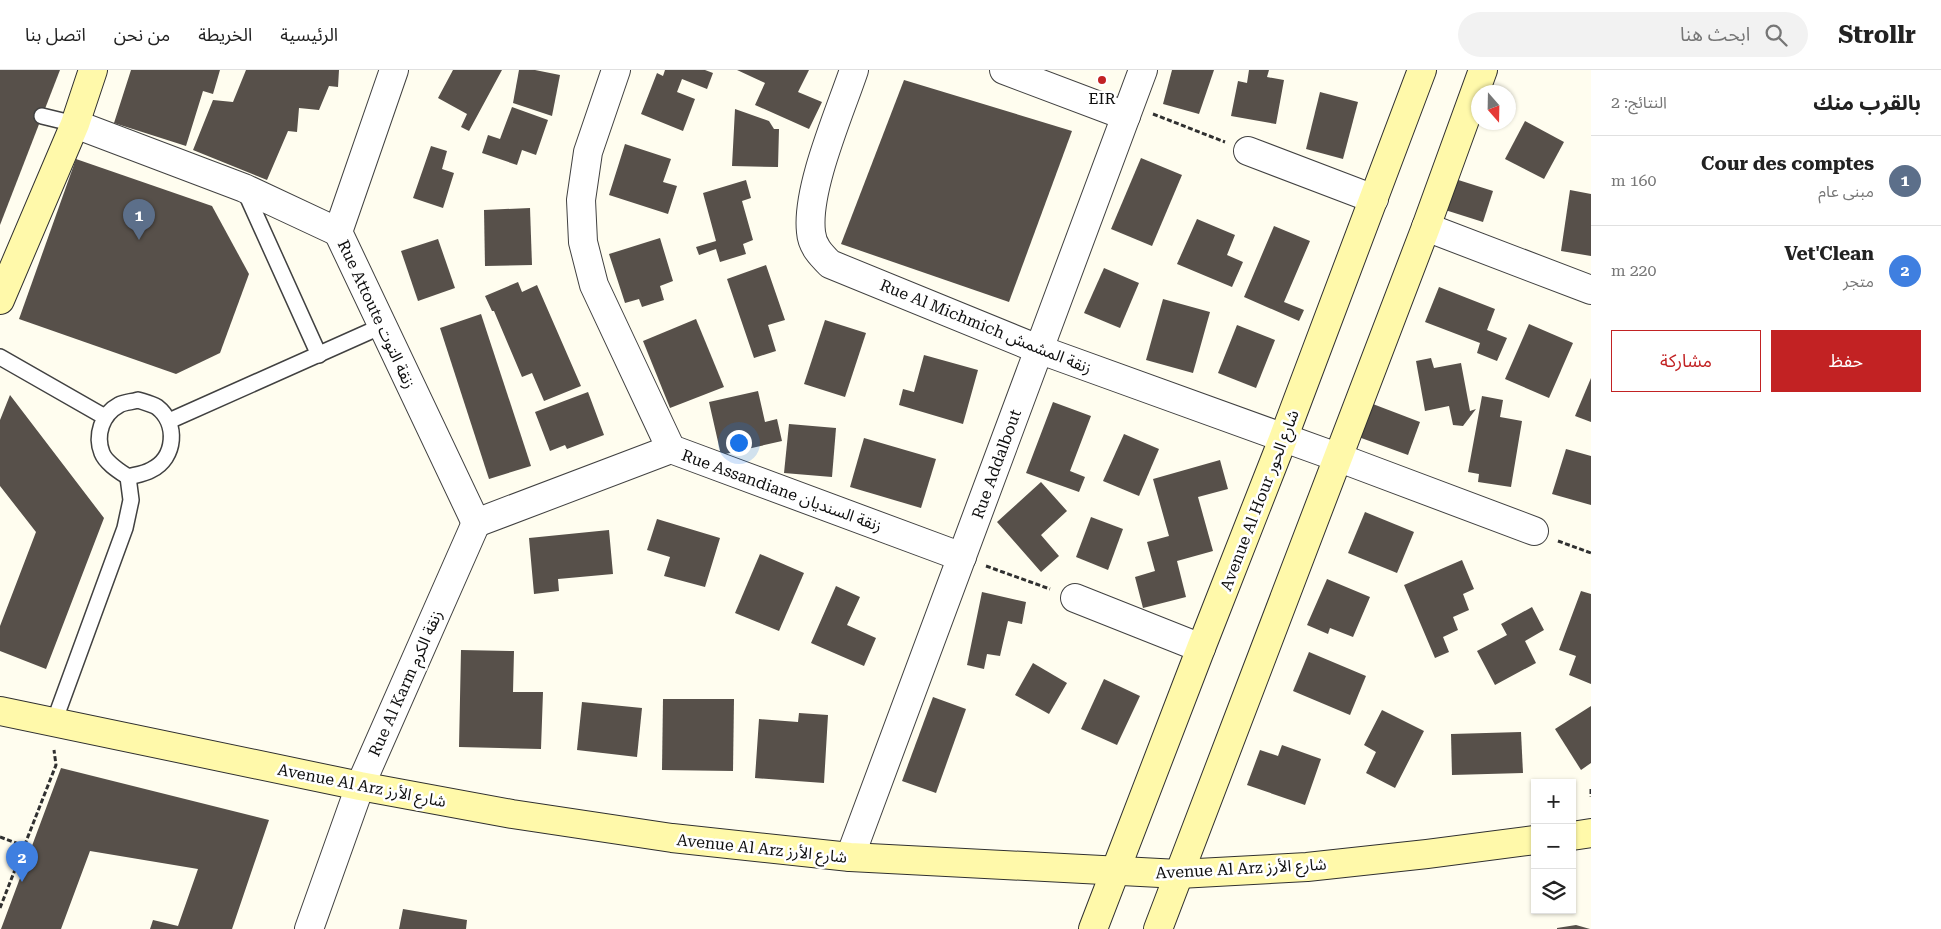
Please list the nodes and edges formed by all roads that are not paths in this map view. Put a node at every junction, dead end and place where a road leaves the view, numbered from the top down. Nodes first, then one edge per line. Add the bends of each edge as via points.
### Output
1 (93, 70) edge
2 (394, 70) edge
3 (616, 70) edge
4 (854, 70) edge
5 (1004, 70) edge
6 (1143, 70) edge
7 (1422, 70) edge
8 (1484, 70) edge
9 (1128, 111) junction
10 (42, 116) dead end
11 (75, 124) junction
12 (1248, 151) road end
13 (244, 188) junction
14 (1374, 199) junction
15 (1426, 226) junction
16 (338, 232) junction
17 (1591, 290) edge
18 (0, 300) edge
19 (382, 326) junction
20 (1038, 349) junction
21 (319, 355) junction
22 (0, 357) edge
23 (105, 417) junction
24 (168, 421) junction
25 (1283, 439) junction
26 (670, 449) junction
27 (1337, 457) junction
28 (128, 476) junction
29 (476, 524) junction
30 (1534, 532) road end
31 (962, 557) junction
32 (1075, 598) road end
33 (1200, 648) junction
34 (0, 711) edge
35 (53, 734) junction
36 (360, 786) junction
37 (1591, 833) edge
38 (1576, 835) edge
39 (1531, 841) edge
40 (850, 857) junction
41 (1116, 871) junction
42 (1179, 874) junction
43 (309, 929) edge
44 (1093, 929) edge
45 (1158, 929) edge

1 - 11 street
2 - 16 street, Rue Attoute زنقة التوت
3 - 26 street, Rue Assandiane زنقة السنديان via 588,152 581,200 583,242 594,286
4 - 20 street, Rue Al Michmich زنقة المشمش via 821,166 811,207 811,233 817,251 830,264
5 - 9 street
6 - 9 street, Rue Addalbout
7 - 14 street, Avenue Al Hour شارع الحور
8 - 15 street
9 - 20 street, Rue Addalbout
10 - 11 lane
11 - 13 street
11 - 18 street
12 - 14 street
13 - 16 street
13 - 21 lane
14 - 25 street, Avenue Al Hour شارع الحور
15 - 17 street
15 - 27 street
16 - 19 street, Rue Attoute زنقة التوت
19 - 21 lane
19 - 29 street, Rue Attoute زنقة التوت
20 - 25 street, Rue Al Michmich زنقة المشمش
20 - 31 street, Rue Addalbout
21 - 24 lane
22 - 23 lane
23 - 24 lane via 119,404 138,400 156,406
23 - 28 lane via 98,435 102,453 115,468
24 - 28 lane via 172,440 166,458 152,470
25 - 27 street, Rue Al Michmich زنقة المشمش
25 - 33 street, Avenue Al Hour شارع الحور
26 - 29 street
26 - 31 street, Rue Assandiane زنقة السنديان
27 - 30 street, Rue Al Michmich زنقة المشمش
27 - 42 street
28 - 35 lane via 132,500 125,528
29 - 36 street, Rue Al Karm زنقة الكرم
31 - 40 street, Rue Addalbout
32 - 33 street
33 - 41 street, Avenue Al Hour شارع الحور
34 - 35 street, Avenue Al Arz شارع الأرز
35 - 36 street, Avenue Al Arz شارع الأرز
36 - 40 street, Avenue Al Arz شارع الأرز via 512,814 662,836
36 - 43 street, Rue Al Karm زنقة الكرم
37 - 38 street
39 - 42 street, Avenue Al Arz شارع الأرز via 1307,867
40 - 41 street, Avenue Al Arz شارع الأرز
41 - 42 street, Avenue Al Arz شارع الأرز
41 - 44 street, Avenue Al Hour شارع الحور
42 - 45 street

